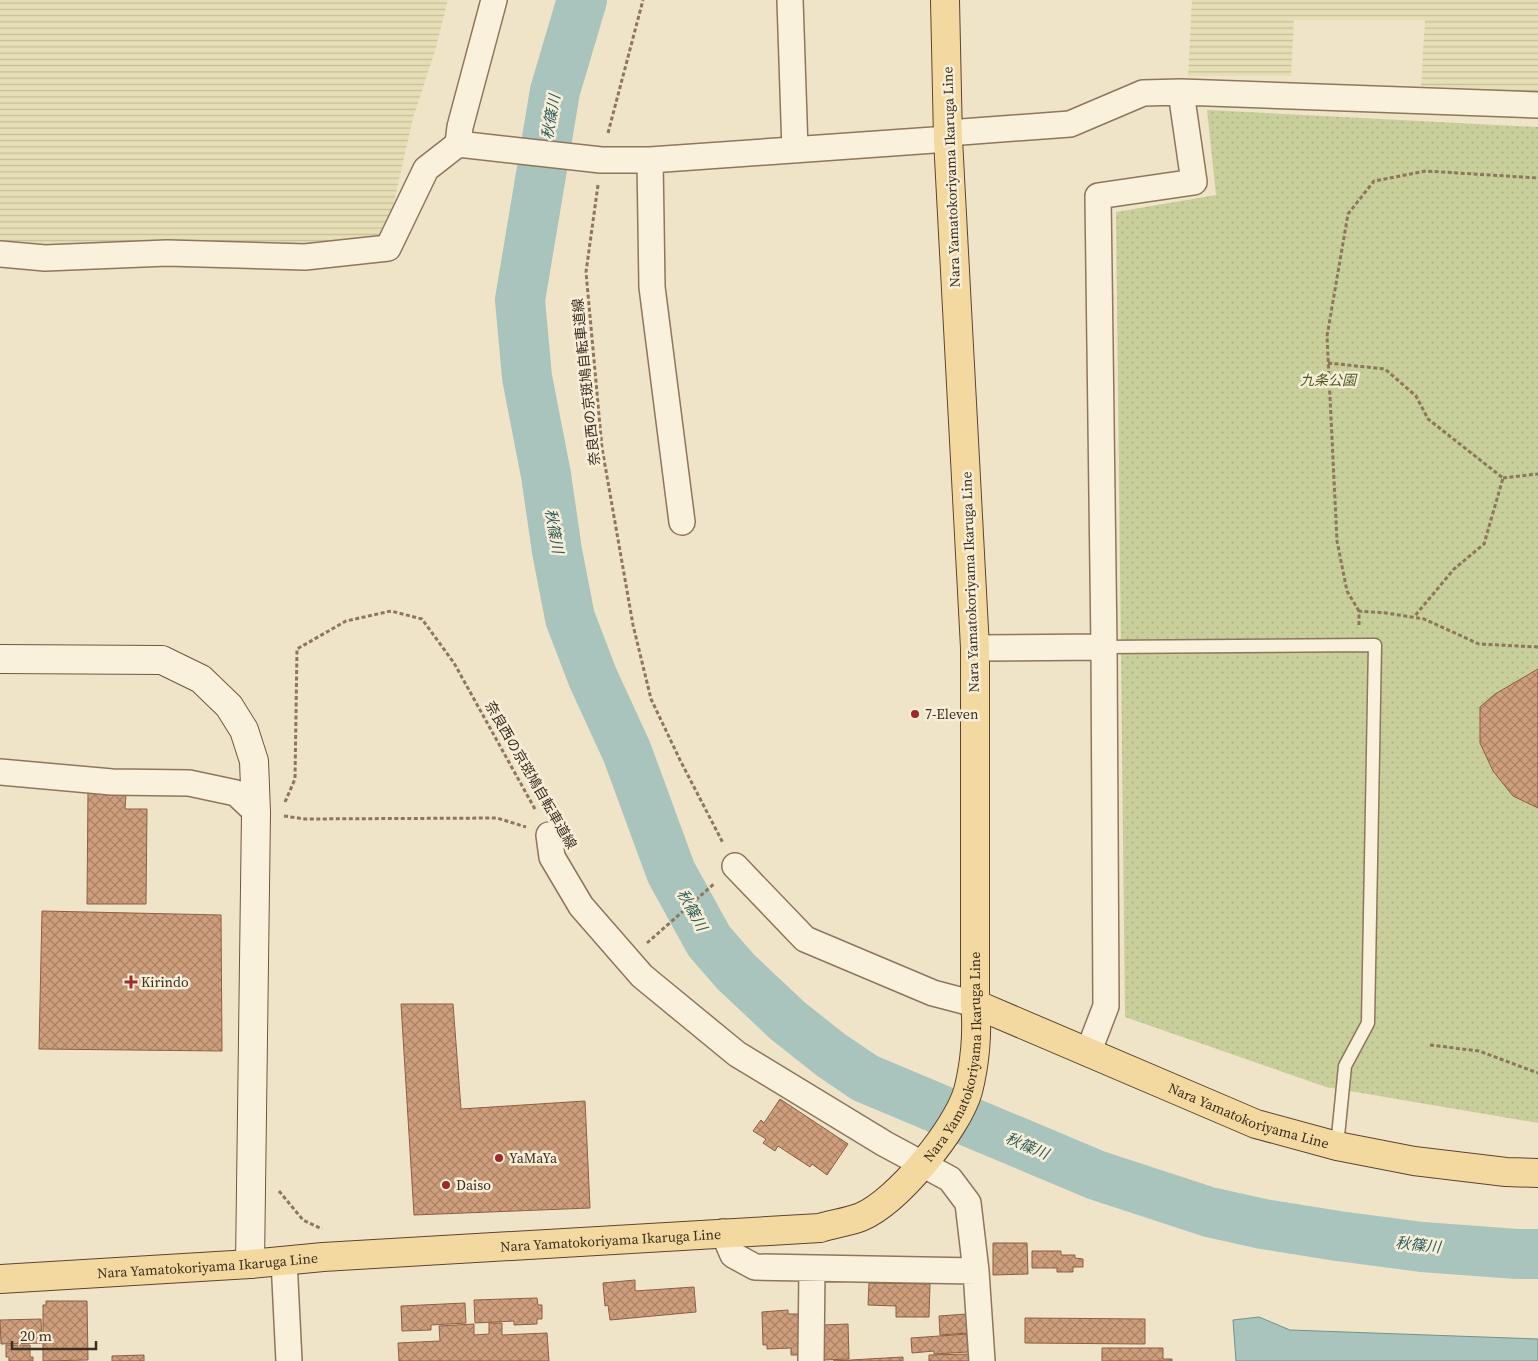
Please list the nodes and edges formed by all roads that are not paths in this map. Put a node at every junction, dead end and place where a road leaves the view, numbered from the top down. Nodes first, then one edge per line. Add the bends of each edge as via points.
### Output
1 (494, 0) edge
2 (790, 0) edge
3 (945, 0) edge
4 (1181, 92) junction
5 (1538, 105) edge
6 (948, 136) junction
7 (468, 146) junction
8 (795, 150) junction
9 (650, 160) junction
10 (0, 254) edge
11 (682, 522) dead end
12 (975, 648) junction
13 (1104, 648) junction
14 (0, 658) edge
15 (0, 772) edge
16 (268, 813) junction
17 (549, 835) road end
18 (735, 866) road end
19 (976, 1013) junction
20 (1088, 1053) junction
21 (1337, 1146) junction
22 (928, 1157) junction
23 (1538, 1173) edge
24 (723, 1232) junction
25 (284, 1260) junction
26 (250, 1264) junction
27 (812, 1268) junction
28 (976, 1271) junction
29 (0, 1279) edge
30 (289, 1361) edge
31 (812, 1361) edge
32 (982, 1361) edge

1 - 7 street via 460,127
2 - 8 street
3 - 6 main road, Nara Yamatokoriyama Ikaruga Line
4 - 5 street
4 - 6 street via 1143,93 1070,124
4 - 13 street via 1194,182 1098,196
6 - 8 street
6 - 12 main road, Nara Yamatokoriyama Ikaruga Line
7 - 9 street via 601,160
7 - 10 street via 426,170 388,248 305,257 167,253 45,258
8 - 9 street
9 - 11 street via 652,287
12 - 13 street
12 - 19 main road, Nara Yamatokoriyama Ikaruga Line
13 - 20 street via 1106,1006
13 - 21 lane via 1375,645 1368,1023 1345,1066
14 - 16 street via 162,660 201,679 228,706 244,730
15 - 16 street via 112,782 189,783 236,793
16 - 26 street
17 - 22 street via 552,857 581,906 642,976 737,1054 886,1144
18 - 19 street via 805,938
19 - 20 main road, Nara Yamatokoriyama Line
19 - 22 main road, Nara Yamatokoriyama Ikaruga Line via 968,1090 960,1110
20 - 21 main road, Nara Yamatokoriyama Line via 1256,1124
21 - 23 main road, Nara Yamatokoriyama Line via 1414,1161
22 - 24 main road, Nara Yamatokoriyama Ikaruga Line via 894,1194 861,1216 820,1228
22 - 28 street via 968,1203
24 - 25 main road, Nara Yamatokoriyama Ikaruga Line
24 - 27 street via 733,1255 755,1267
25 - 26 main road, Nara Yamatokoriyama Ikaruga Line
25 - 30 street
26 - 29 main road, Nara Yamatokoriyama Ikaruga Line
27 - 28 street
27 - 31 street
28 - 32 street

